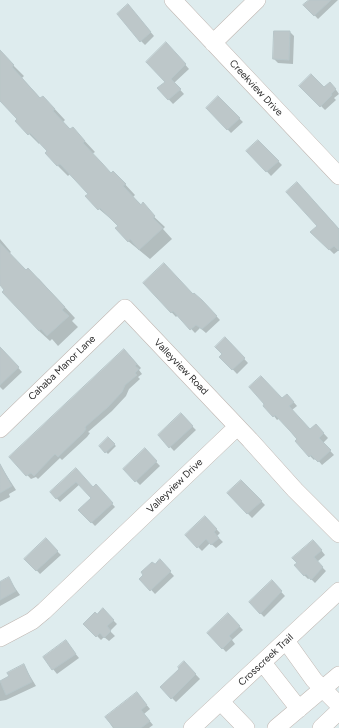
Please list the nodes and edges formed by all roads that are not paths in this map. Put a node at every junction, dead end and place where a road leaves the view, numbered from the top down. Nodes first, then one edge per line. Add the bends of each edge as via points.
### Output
1 (173, 0) edge
2 (257, 0) edge
3 (213, 43) junction
4 (339, 176) edge
5 (125, 308) joint
6 (237, 427) junction
7 (0, 428) edge
8 (339, 534) edge
9 (339, 591) edge
10 (0, 638) edge
11 (286, 641) junction
12 (262, 662) junction
13 (339, 675) edge
14 (323, 689) junction
15 (221, 702) junction
16 (339, 705) edge
17 (299, 709) junction
18 (339, 711) edge
19 (192, 728) edge
20 (246, 728) edge
21 (276, 728) edge
22 (321, 728) edge

1 - 3 street, Creekview Drive
2 - 3 street
3 - 4 street, Creekview Drive
5 - 6 street, Valleyview Road
5 - 7 street, Cahaba Manor Lane
6 - 8 street
6 - 10 street, Valleyview Drive via 44,611 32,621
9 - 11 street, Crosscreek Trail
11 - 12 street, Crosscreek Trail
11 - 14 street
12 - 15 street, Crosscreek Trail
12 - 17 street
13 - 14 street
14 - 16 street
14 - 17 street
15 - 19 street, Crosscreek Trail
15 - 20 street
17 - 21 street
18 - 22 street

